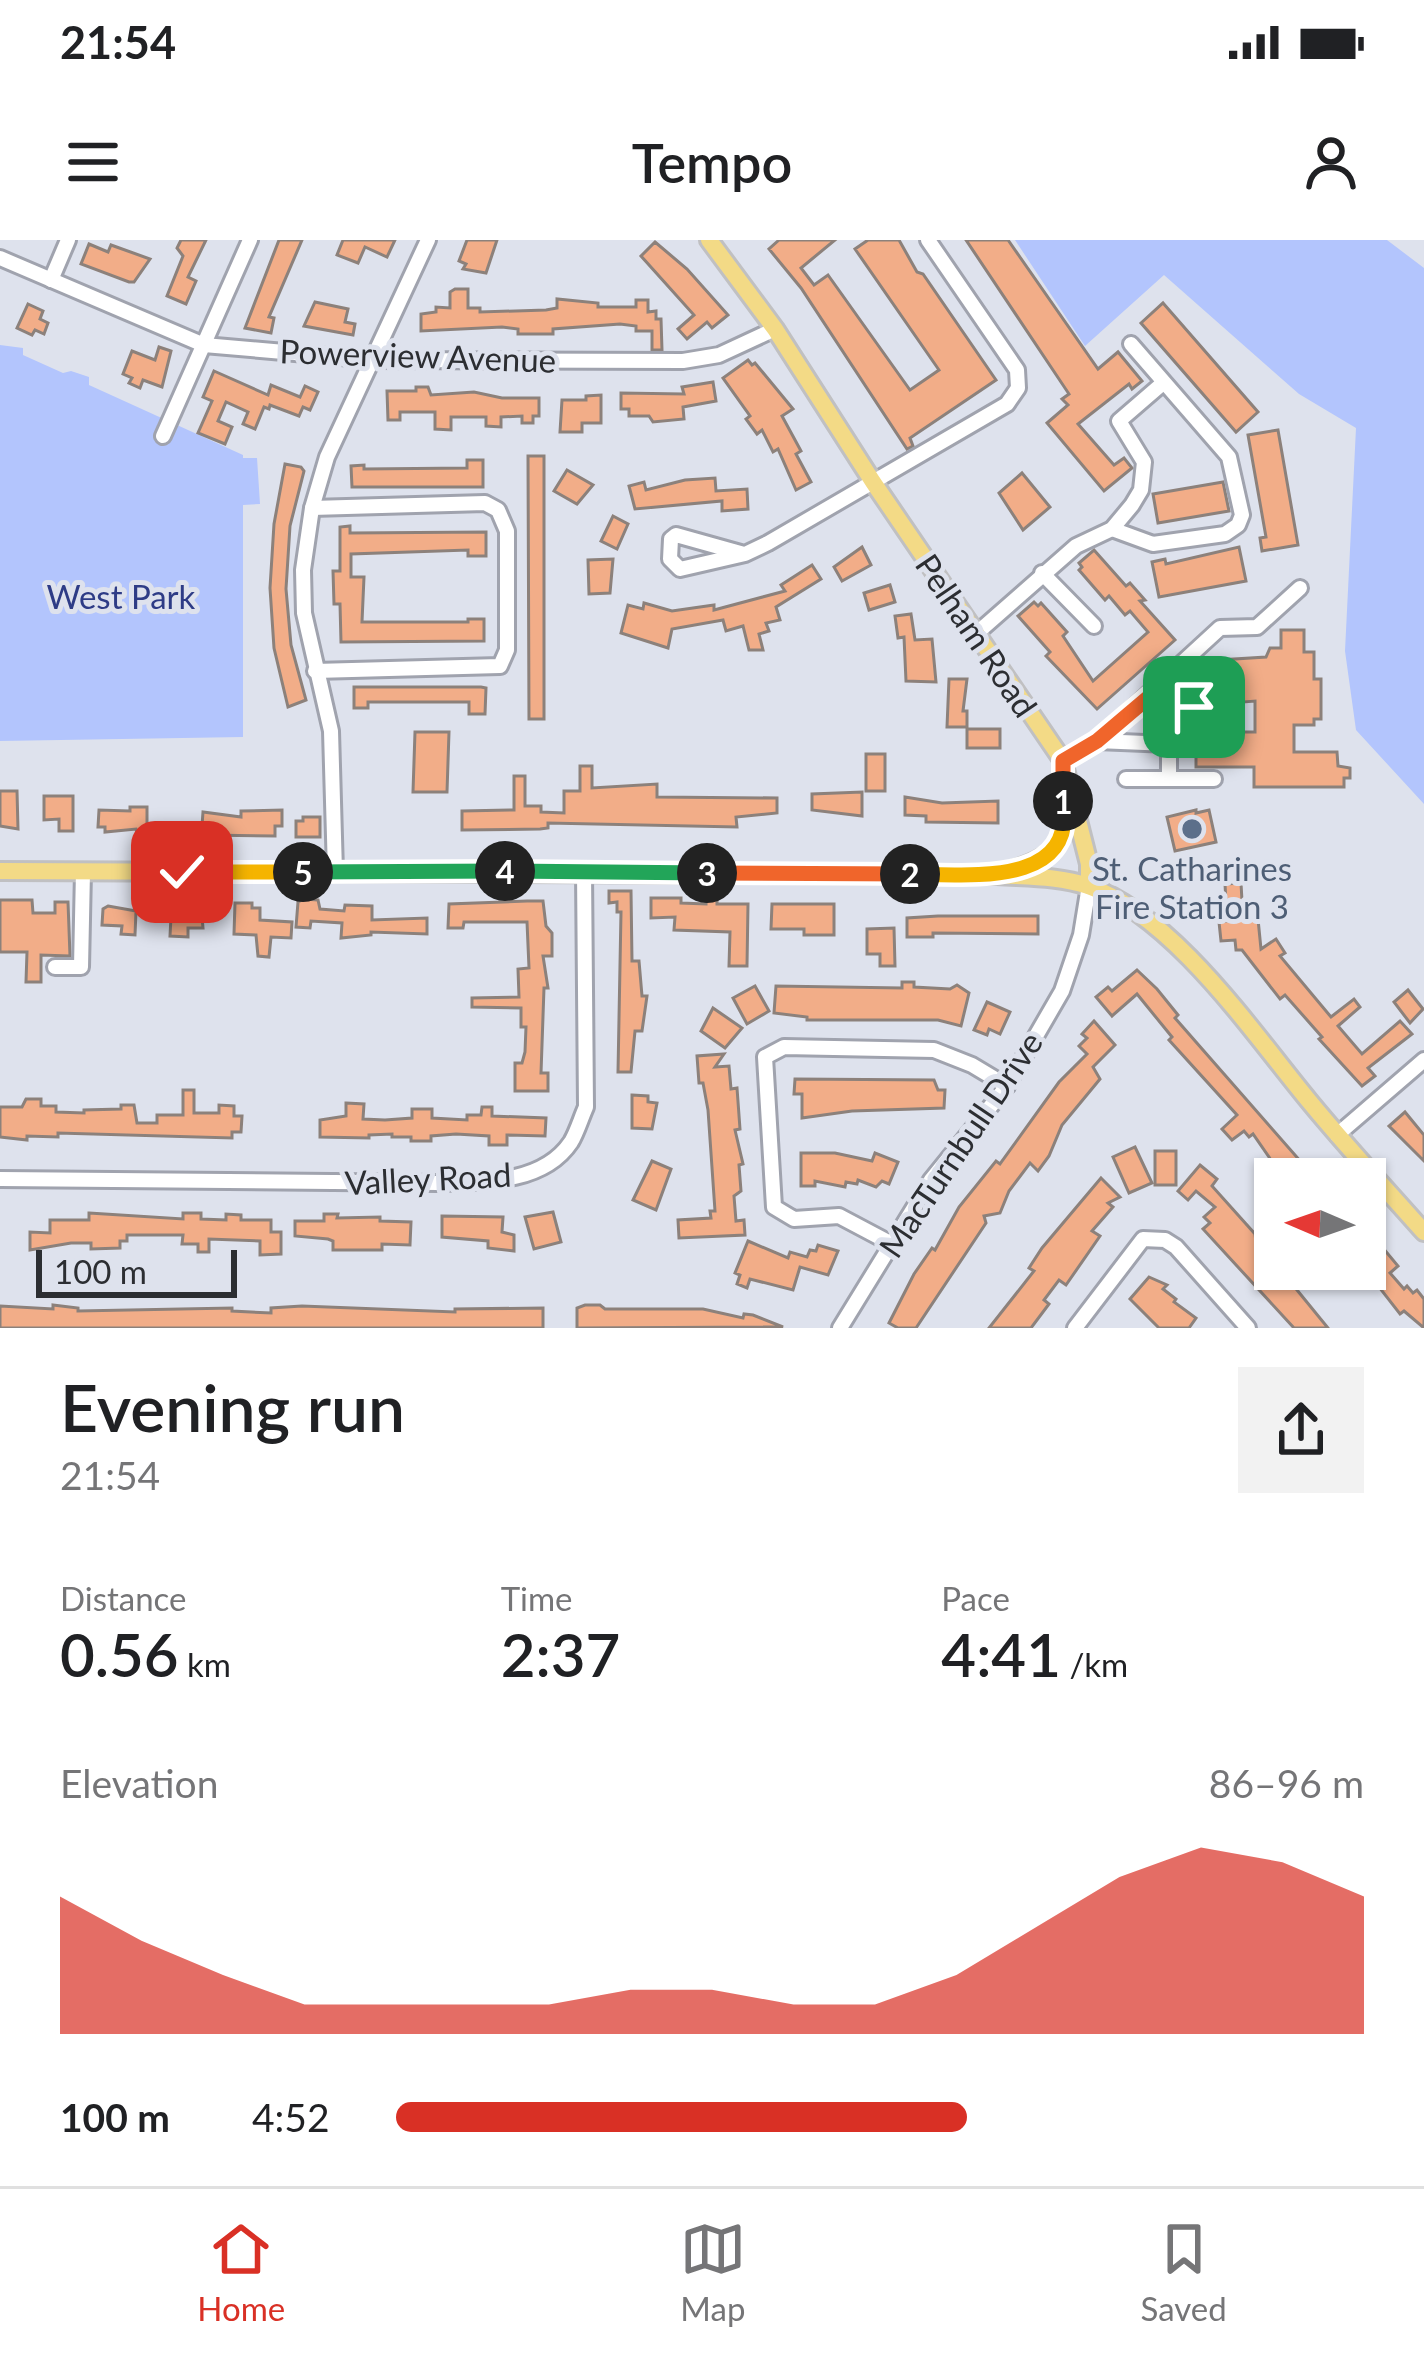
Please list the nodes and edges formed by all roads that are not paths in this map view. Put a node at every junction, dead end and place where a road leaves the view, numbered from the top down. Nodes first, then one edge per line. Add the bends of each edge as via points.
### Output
1 (68, 240) edge
2 (250, 240) edge
3 (428, 240) edge
4 (928, 240) edge
5 (719, 243) edge
6 (0, 258) edge
7 (51, 280) junction
8 (775, 329) junction
9 (1132, 344) dead end
10 (204, 345) junction
11 (375, 361) junction
12 (1163, 383) junction
13 (163, 436) dead end
14 (873, 482) junction
15 (312, 508) junction
16 (1112, 529) junction
17 (744, 554) junction
18 (1042, 573) junction
19 (1300, 589) dead end
20 (1094, 626) dead end
21 (977, 633) junction
22 (1192, 657) junction
23 (315, 671) junction
24 (1156, 691) junction
25 (1171, 707) junction
26 (1097, 741) junction
27 (1169, 743) junction
28 (1063, 761) junction
29 (1126, 778) dead end
30 (1169, 779) junction
31 (1214, 779) dead end
32 (0, 871) edge
33 (83, 871) junction
34 (584, 871) junction
35 (335, 872) junction
36 (998, 874) junction
37 (1089, 886) junction
38 (55, 967) dead end
39 (1424, 1060) edge
40 (1007, 1086) junction
41 (1337, 1135) junction
42 (0, 1178) edge
43 (1424, 1232) edge
44 (890, 1244) junction
45 (840, 1328) edge
46 (1075, 1328) edge
47 (1248, 1328) edge

1 - 7 street
2 - 10 street
3 - 11 street
4 - 14 street via 1012,362 1018,388 1006,404
5 - 8 main road, Pelham Road
6 - 7 street, Powerview Avenue
7 - 10 street, Powerview Avenue
8 - 11 street, Powerview Avenue via 719,356 683,361
8 - 14 main road, Pelham Road
9 - 12 street
10 - 11 street, Powerview Avenue
10 - 13 street
11 - 15 street
12 - 16 street via 1119,421 1144,466 1139,494
12 - 16 street via 1229,458 1240,520 1226,534 1153,544
14 - 17 street
14 - 21 main road, Pelham Road
15 - 23 street via 303,570
15 - 23 street via 485,502 507,531 507,650 500,666
16 - 18 street
17 - 17 street via 676,535 670,539 670,559 680,568
18 - 20 street
18 - 21 street
19 - 22 street via 1257,627 1220,628
21 - 28 main road, Pelham Road
22 - 24 street
22 - 25 street via 1194,707
23 - 35 street via 331,731
24 - 25 street
24 - 26 street
25 - 27 street
26 - 27 street
26 - 28 street
27 - 30 street
28 - 36 main road via 1062,839 1042,861
28 - 37 main road, Pelham Road
29 - 30 street
30 - 31 street
32 - 33 main road
33 - 35 main road
33 - 38 street via 81,968
34 - 35 main road
34 - 36 main road
34 - 42 street, Valley Road via 586,1107 570,1143 532,1172 438,1183
36 - 37 main road
37 - 40 street, MacTurnbull Drive via 1062,991
37 - 41 main road via 1191,958
39 - 41 street
40 - 44 street, MacTurnbull Drive
40 - 44 street via 934,1050 784,1047 765,1058 774,1208 794,1219 839,1216
41 - 43 main road
44 - 45 street, MacTurnbull Drive
46 - 47 street via 1142,1239 1176,1247

